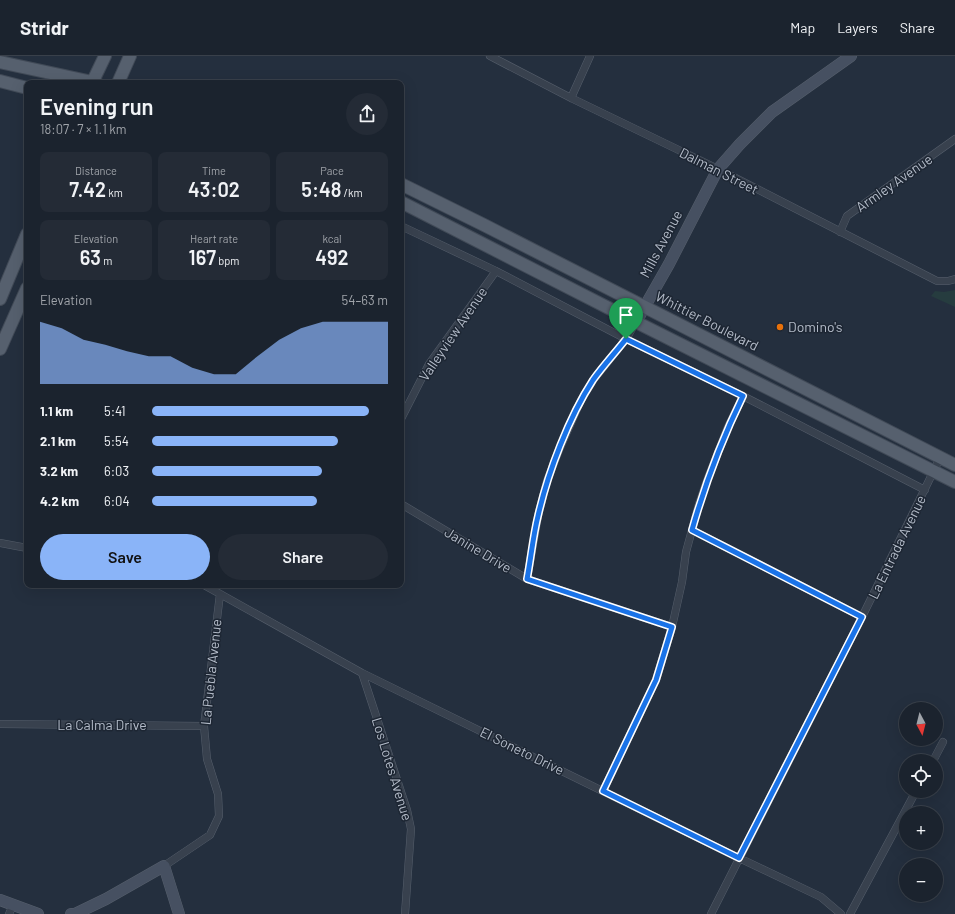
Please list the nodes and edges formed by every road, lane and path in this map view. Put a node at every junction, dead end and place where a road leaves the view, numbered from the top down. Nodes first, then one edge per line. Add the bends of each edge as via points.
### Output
1 (105, 56) edge
2 (130, 56) edge
3 (490, 56) edge
4 (590, 56) edge
5 (851, 56) edge
6 (0, 62) edge
7 (81, 80) edge
8 (95, 80) edge
9 (119, 80) edge
10 (0, 81) edge
11 (24, 87) edge
12 (570, 98) junction
13 (955, 139) edge
14 (718, 169) junction
15 (404, 185) edge
16 (404, 204) edge
17 (404, 227) edge
18 (840, 232) junction
19 (23, 255) edge
20 (496, 271) junction
21 (951, 280) edge
22 (24, 295) edge
23 (0, 299) edge
24 (644, 306) junction
25 (636, 322) junction
26 (626, 339) junction
27 (0, 349) edge
28 (743, 396) junction
29 (404, 413) edge
30 (940, 458) junction
31 (955, 466) edge
32 (934, 471) junction
33 (955, 482) edge
34 (925, 490) junction
35 (404, 506) edge
36 (692, 530) junction
37 (0, 543) edge
38 (24, 547) edge
39 (527, 579) junction
40 (209, 588) edge
41 (220, 594) junction
42 (862, 617) junction
43 (672, 627) junction
44 (362, 673) junction
45 (0, 724) edge
46 (204, 726) junction
47 (603, 791) junction
48 (912, 798) edge
49 (739, 858) junction
50 (164, 866) junction
51 (0, 900) edge
52 (11, 910) edge
53 (38, 914) edge
54 (72, 914) edge
55 (179, 914) edge
56 (405, 914) edge
57 (711, 914) edge
58 (841, 914) edge
59 (850, 914) edge

1 - 8 main road
2 - 9 main road
3 - 12 street, Dalman Street
4 - 12 street
5 - 14 street, Mills Avenue via 772,112
6 - 7 main road
10 - 11 main road
12 - 14 street, Dalman Street
13 - 18 street, Armley Avenue via 848,216
14 - 18 street, Dalman Street
14 - 24 street, Mills Avenue via 669,264
15 - 24 main road, Whittier Boulevard
16 - 25 main road
17 - 20 street
18 - 21 street, Dalman Street via 936,281
19 - 23 main road
20 - 26 street
20 - 29 street, Valleyview Avenue via 429,364
22 - 27 main road
24 - 25 street, Mills Avenue
24 - 30 main road, Whittier Boulevard
25 - 26 street, Mills Avenue
25 - 32 main road
26 - 28 street
26 - 39 street, Mills Avenue via 584,395 559,450 547,481 538,516
28 - 34 street
28 - 36 street via 708,478
30 - 31 main road, Whittier Boulevard
30 - 32 street, La Entrada Avenue
32 - 33 main road
32 - 34 street, La Entrada Avenue
34 - 42 street, La Entrada Avenue
35 - 39 street, Janine Drive
36 - 42 street
36 - 43 street
37 - 38 street
39 - 43 street, Janine Drive
40 - 41 street, El Soneto Drive
41 - 44 street, El Soneto Drive
41 - 46 street, La Puebla Avenue
42 - 49 street, La Entrada Avenue
43 - 47 street via 656,680
44 - 47 street, El Soneto Drive
44 - 56 street, Los Lotes Avenue via 411,829
45 - 46 street, La Calma Drive
46 - 50 street, La Puebla Avenue via 207,760 218,794 219,816 210,835
47 - 49 street, El Soneto Drive
48 - 59 street
49 - 57 street, La Entrada Avenue
49 - 58 street, El Soneto Drive via 821,897
50 - 54 street via 106,900
50 - 55 street
51 - 52 street
52 - 53 street

